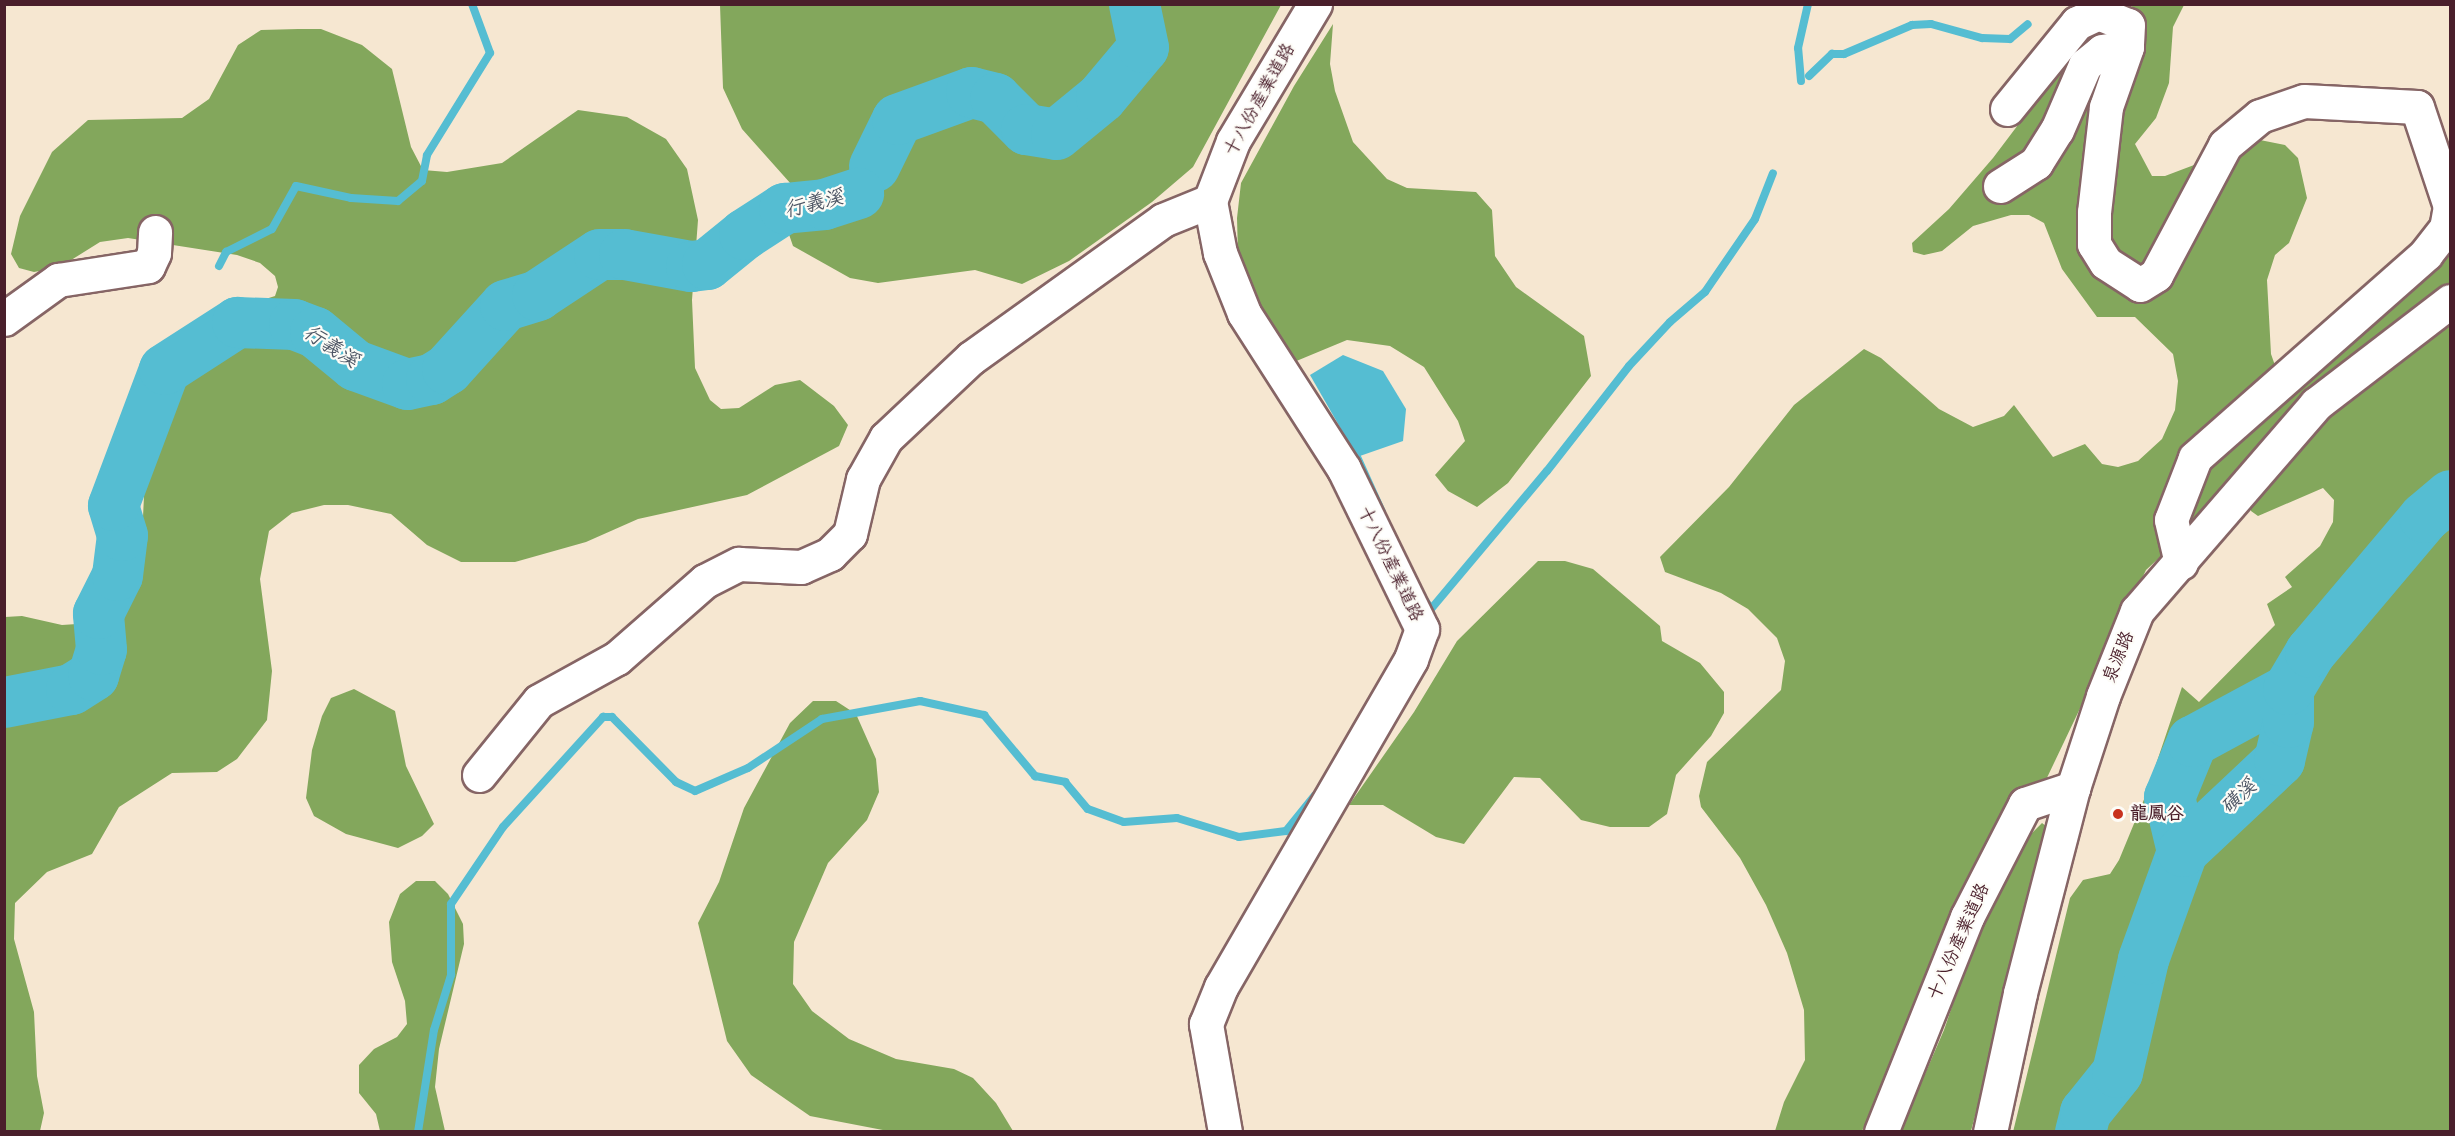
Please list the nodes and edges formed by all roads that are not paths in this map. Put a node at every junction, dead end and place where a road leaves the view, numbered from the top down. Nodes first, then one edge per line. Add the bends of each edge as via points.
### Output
1 (1314, 4) edge
2 (2127, 47) junction
3 (2007, 109) dead end
4 (2000, 186) dead end
5 (1210, 201) junction
6 (155, 232) dead end
7 (2446, 309) edge
8 (4, 319) edge
9 (2181, 563) junction
10 (479, 776) dead end
11 (2073, 788) junction
12 (1225, 1131) edge
13 (1881, 1131) edge
14 (1990, 1131) edge

1 - 5 street, 十八份產業道路 via 1233,141
2 - 3 street via 2128,25 2098,13 2077,23
2 - 4 street via 2102,51 2085,65 2057,130 2036,163
2 - 9 street via 2106,106 2094,244 2106,263 2140,285 2156,275 2225,145 2260,116 2304,101 2417,107 2450,206 2446,228 2426,254 2195,458 2171,520
5 - 10 street via 1163,220 971,358 886,438 863,479 850,534 830,554 801,567 739,564 705,581 617,658 539,701
5 - 12 street, 十八份產業道路 via 1220,253 1245,313 1344,469 1422,629 1411,659 1221,987 1206,1024
6 - 8 street via 154,253 148,266 58,280
7 - 9 street, 泉源路 via 2316,404
9 - 11 street, 泉源路 via 2137,611 2103,696
11 - 13 street, 十八份產業道路 via 2025,804 1967,917
11 - 14 street, 泉源路 via 2020,993

